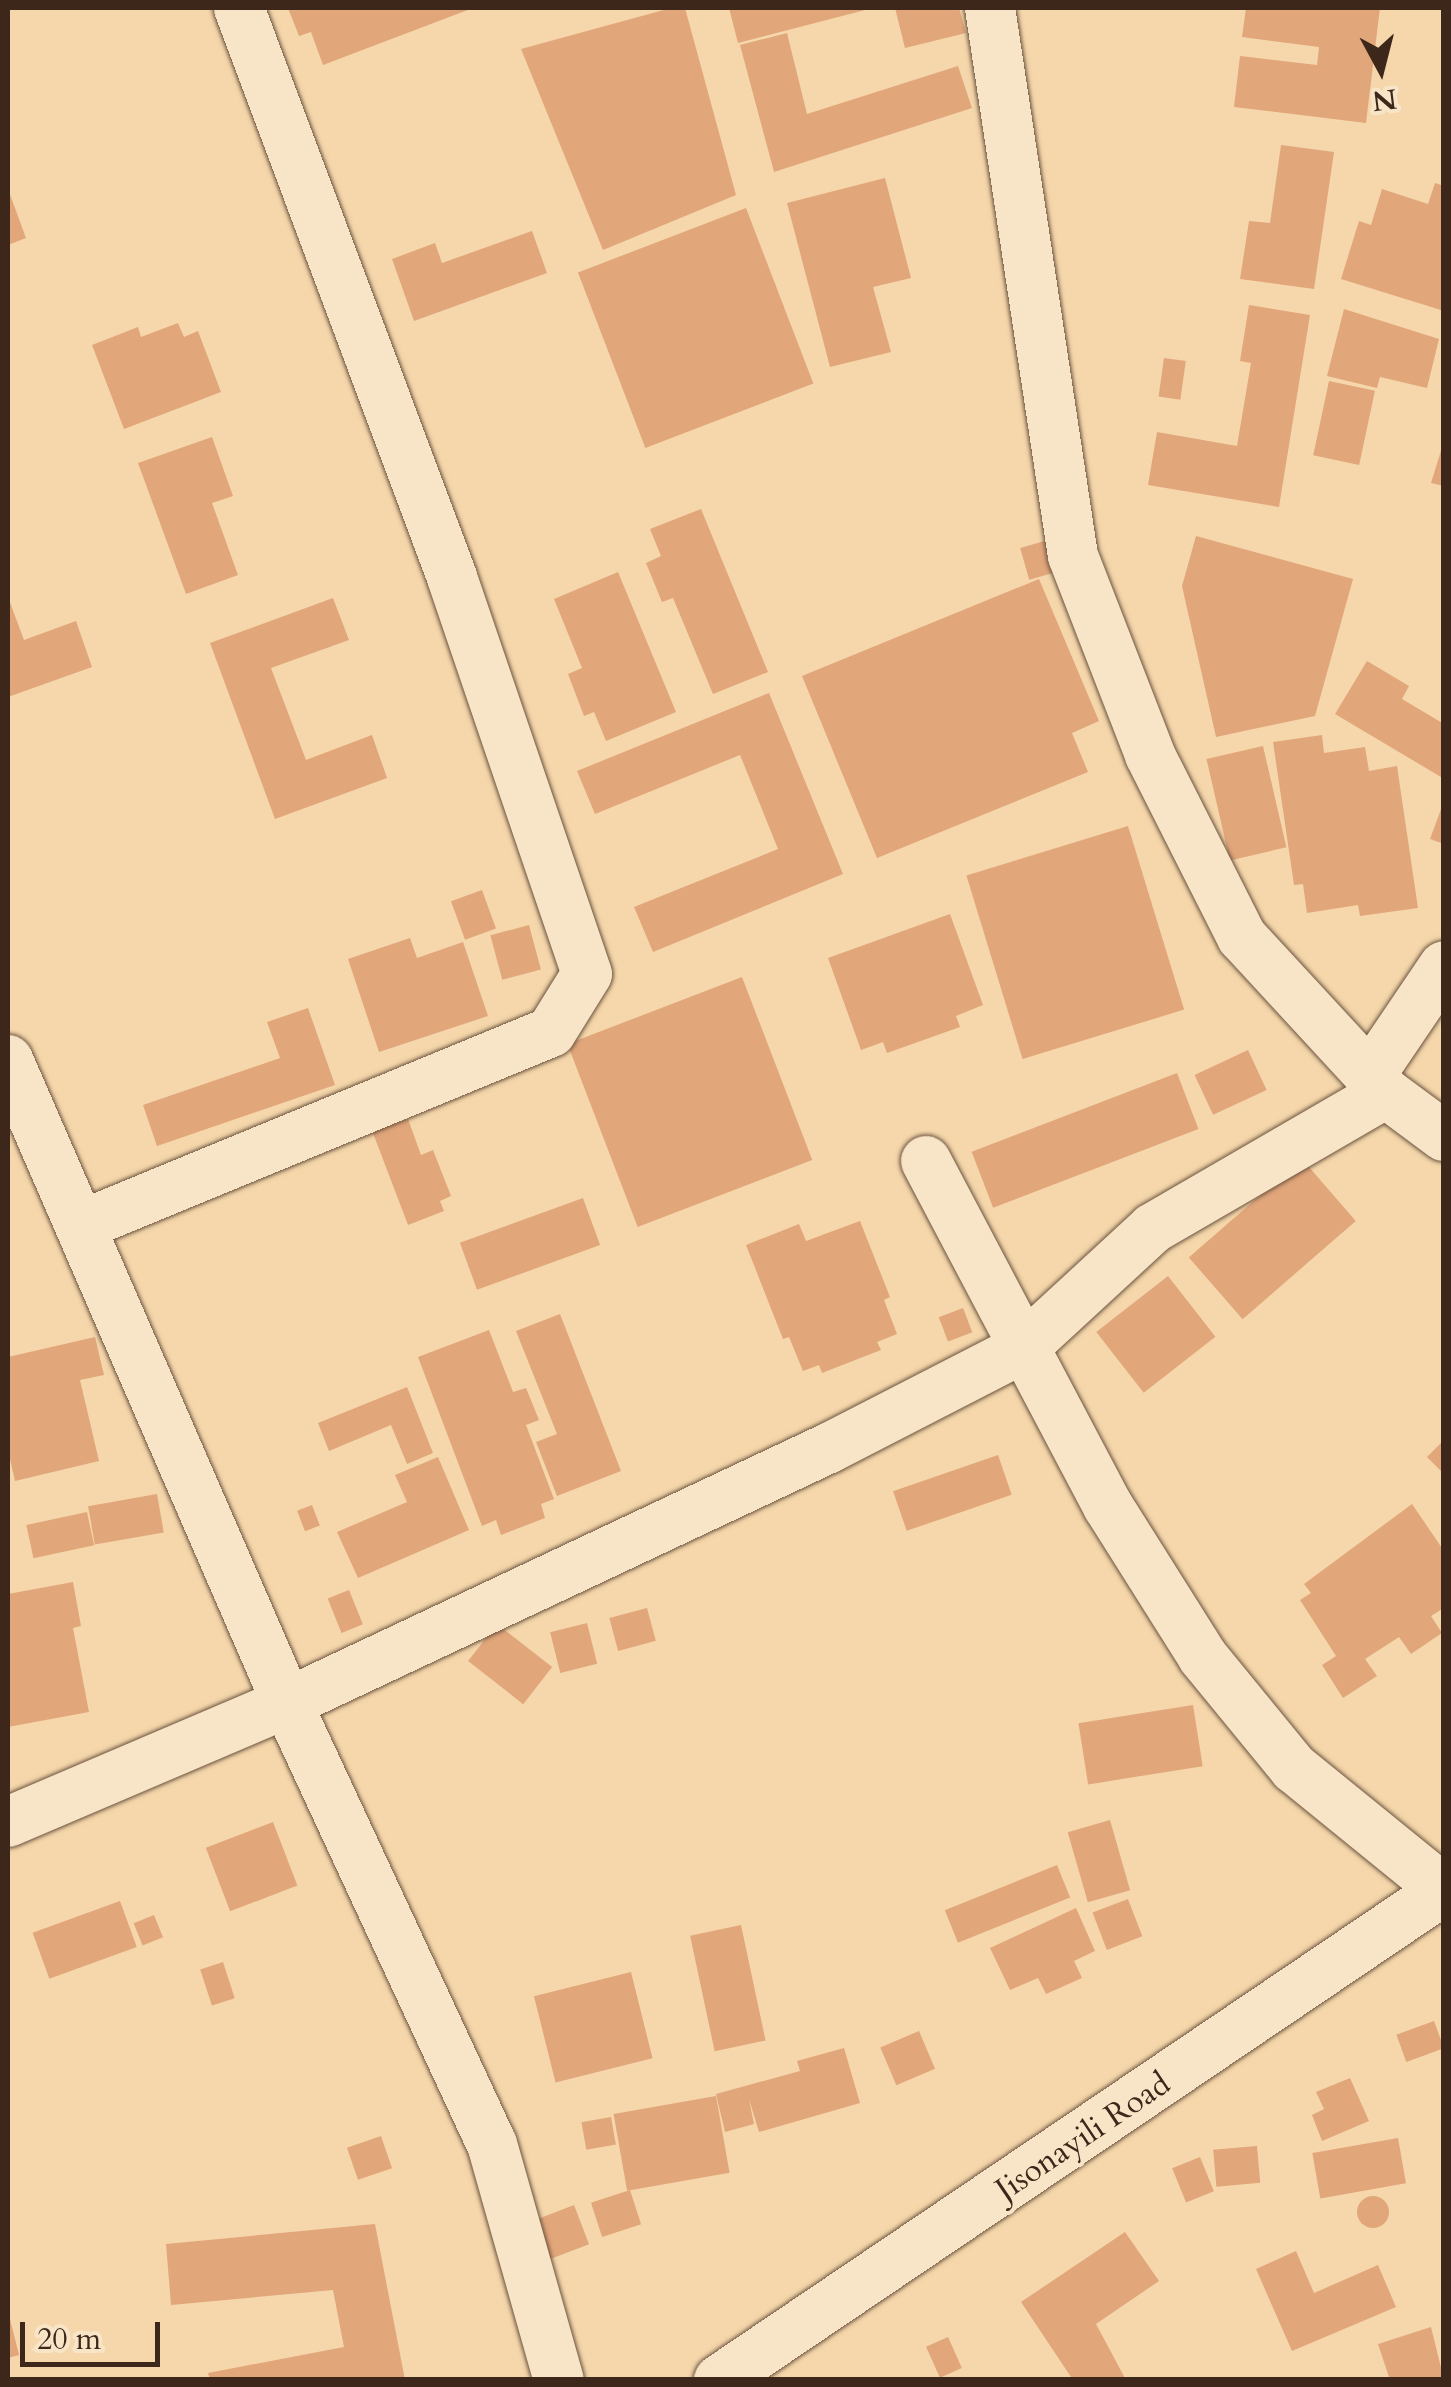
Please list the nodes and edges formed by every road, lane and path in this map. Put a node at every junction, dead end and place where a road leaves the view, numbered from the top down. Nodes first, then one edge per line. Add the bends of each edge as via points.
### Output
1 (239, 8) edge
2 (990, 8) edge
3 (1444, 966) edge
4 (8, 1060) edge
5 (1379, 1084) junction
6 (1444, 1136) edge
7 (926, 1161) dead end
8 (80, 1226) junction
9 (1022, 1348) junction
10 (287, 1703) junction
11 (8, 1822) edge
12 (1444, 1890) edge
13 (559, 2380) edge
14 (719, 2380) edge

1 - 8 street via 426,505 588,974 550,1032
2 - 5 street via 1073,556 1150,755 1242,937
3 - 5 street
4 - 8 street
5 - 6 street
5 - 9 street via 1153,1228
7 - 9 street
8 - 10 street
9 - 10 street via 828,1448
9 - 12 street via 1108,1506 1203,1657 1294,1768
10 - 11 street
10 - 13 street via 492,2144
12 - 14 street, Jisonayili Road

